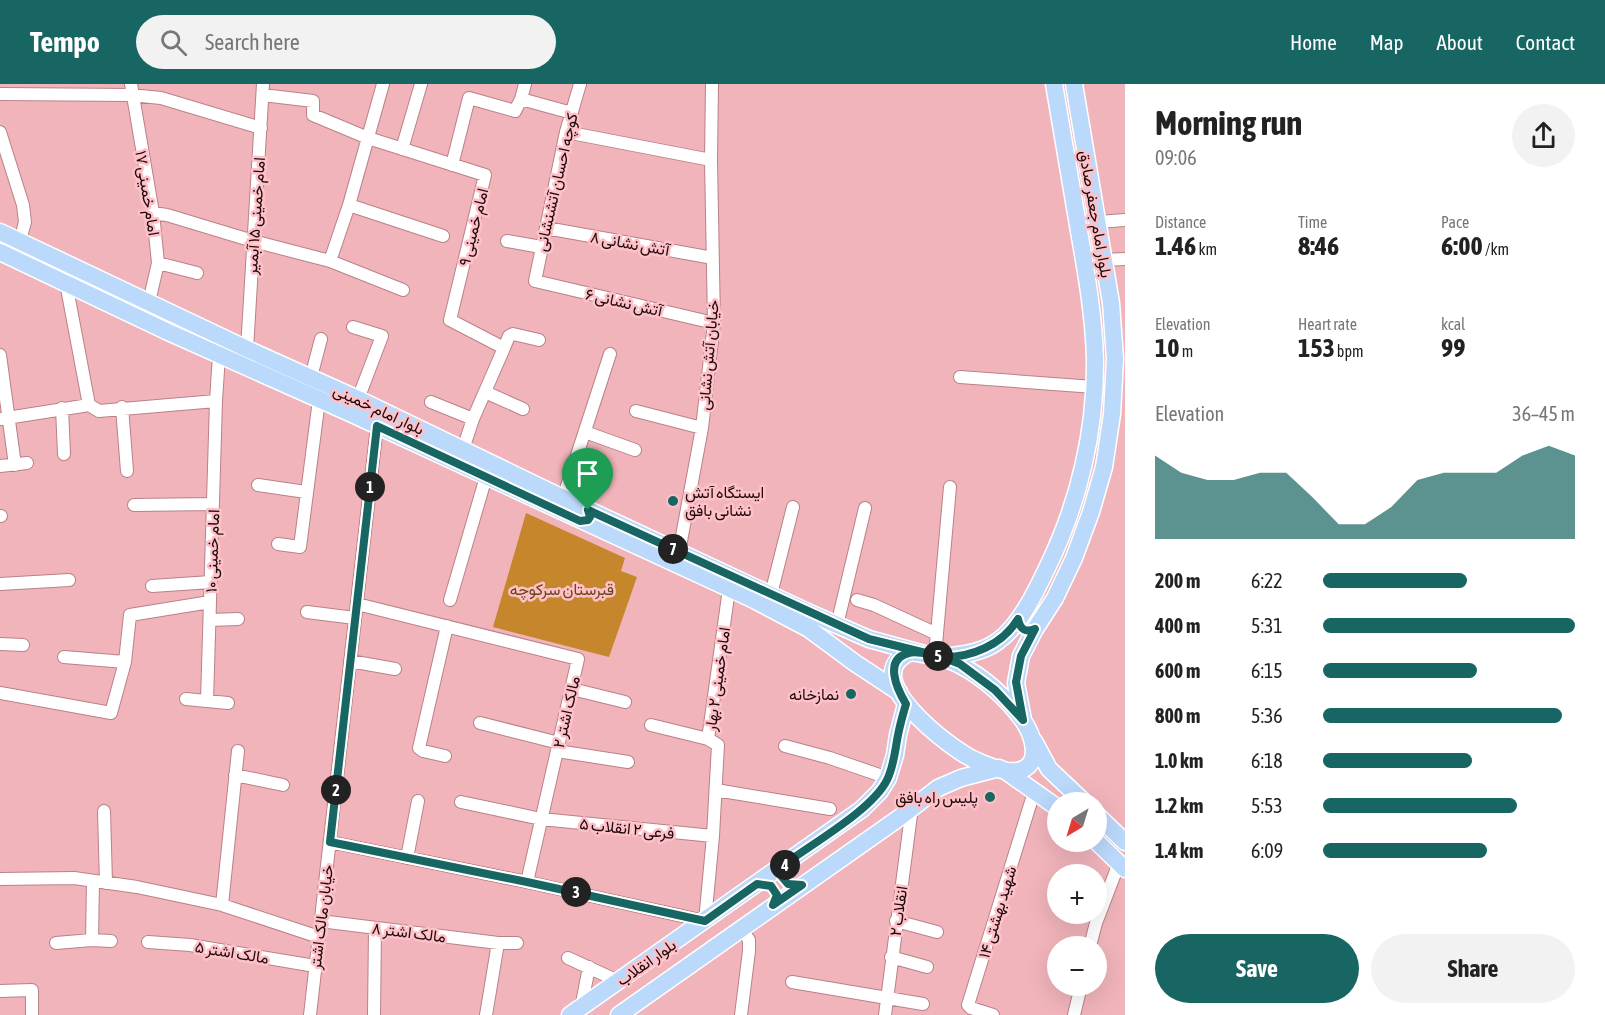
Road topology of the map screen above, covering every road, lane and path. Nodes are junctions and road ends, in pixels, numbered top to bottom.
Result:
1 (383, 84) edge
2 (421, 84) edge
3 (525, 84) edge
4 (580, 84) edge
5 (712, 84) edge
6 (1054, 84) edge
7 (1074, 84) edge
8 (263, 89) edge
9 (131, 90) edge
10 (0, 94) edge
11 (521, 99) junction
12 (572, 113) junction
13 (261, 128) junction
14 (0, 132) edge
15 (566, 132) junction
16 (368, 138) junction
17 (402, 149) junction
18 (711, 160) junction
19 (452, 165) junction
20 (1090, 180) junction
21 (1071, 183) junction
22 (349, 205) junction
23 (153, 213) junction
24 (1125, 220) edge
25 (1098, 222) junction
26 (546, 228) junction
27 (0, 232) edge
28 (443, 236) dead end
29 (20, 241) junction
30 (507, 241) dead end
31 (253, 242) junction
32 (541, 247) junction
33 (0, 252) edge
34 (714, 258) junction
35 (1125, 259) edge
36 (1104, 260) junction
37 (330, 261) junction
38 (158, 263) junction
39 (197, 273) dead end
40 (535, 281) joint
41 (66, 284) junction
42 (403, 290) dead end
43 (149, 302) junction
44 (714, 323) junction
45 (353, 327) dead end
46 (321, 339) dead end
47 (538, 340) dead end
48 (504, 348) junction
49 (247, 349) junction
50 (0, 354) edge
51 (610, 354) dead end
52 (219, 355) junction
53 (960, 376) dead end
54 (310, 377) junction
55 (1094, 387) junction
56 (484, 392) junction
57 (358, 399) junction
58 (319, 400) junction
59 (216, 401) junction
60 (431, 402) dead end
61 (89, 405) junction
62 (122, 407) junction
63 (62, 408) junction
64 (523, 409) dead end
65 (636, 411) dead end
66 (5, 418) edge
67 (472, 419) junction
68 (377, 426) junction
69 (702, 428) junction
70 (585, 432) junction
71 (463, 449) junction
72 (635, 450) dead end
73 (64, 454) dead end
74 (0, 466) edge
75 (127, 471) dead end
76 (486, 477) junction
77 (258, 485) dead end
78 (950, 488) dead end
79 (306, 492) junction
80 (562, 498) junction
81 (213, 504) junction
82 (134, 505) dead end
83 (793, 507) dead end
84 (865, 508) dead end
85 (584, 516) junction
86 (617, 531) junction
87 (278, 544) dead end
88 (680, 552) junction
89 (69, 580) dead end
90 (211, 582) junction
91 (0, 584) edge
92 (152, 586) dead end
93 (729, 589) junction
94 (771, 594) junction
95 (450, 600) dead end
96 (856, 600) dead end
97 (210, 602) junction
98 (357, 603) junction
99 (307, 612) dead end
100 (355, 618) junction
101 (238, 619) dead end
102 (1018, 619) junction
103 (210, 620) junction
104 (837, 625) junction
105 (447, 626) junction
106 (1035, 629) junction
107 (937, 634) junction
108 (0, 644) edge
109 (22, 645) dead end
110 (934, 655) junction
111 (64, 657) dead end
112 (350, 661) junction
113 (125, 662) junction
114 (394, 669) dead end
115 (572, 689) junction
116 (0, 693) edge
117 (902, 698) junction
118 (186, 699) dead end
119 (207, 701) junction
120 (625, 702) dead end
121 (228, 703) dead end
122 (1023, 720) junction
123 (480, 723) dead end
124 (651, 725) dead end
125 (1031, 735) junction
126 (708, 739) junction
127 (784, 746) dead end
128 (558, 747) junction
129 (237, 750) dead end
130 (446, 756) dead end
131 (628, 762) dead end
132 (1001, 769) junction
133 (236, 776) junction
134 (888, 778) junction
135 (283, 785) dead end
136 (716, 790) junction
137 (1034, 792) junction
138 (1073, 792) edge
139 (418, 801) dead end
140 (1047, 801) edge
141 (461, 802) dead end
142 (912, 807) junction
143 (830, 809) dead end
144 (104, 811) dead end
145 (541, 819) junction
146 (1107, 825) edge
147 (713, 836) junction
148 (330, 842) junction
149 (1125, 842) edge
150 (1107, 852) edge
151 (406, 858) junction
152 (785, 864) junction
153 (1122, 866) edge
154 (0, 879) edge
155 (99, 882) junction
156 (527, 882) junction
157 (757, 884) junction
158 (802, 885) junction
159 (222, 905) junction
160 (773, 905) junction
161 (320, 921) junction
162 (705, 921) junction
163 (896, 921) junction
164 (375, 928) junction
165 (741, 928) junction
166 (938, 932) dead end
167 (1093, 936) edge
168 (319, 937) junction
169 (92, 940) junction
170 (111, 940) dead end
171 (148, 942) dead end
172 (498, 942) junction
173 (56, 943) dead end
174 (517, 943) dead end
175 (568, 957) dead end
176 (891, 957) junction
177 (315, 966) junction
178 (927, 967) dead end
179 (589, 968) junction
180 (618, 981) junction
181 (792, 982) dead end
182 (0, 991) edge
183 (1079, 996) edge
184 (888, 997) junction
185 (923, 1004) dead end
186 (575, 1011) edge
187 (32, 1015) edge
188 (310, 1015) edge
189 (374, 1015) edge
190 (486, 1015) edge
191 (619, 1015) edge
192 (741, 1015) edge
193 (885, 1015) edge
194 (993, 1015) edge
195 (1074, 1015) edge

1 - 16 street
2 - 17 street
3 - 11 street
4 - 12 street, کوچه احسان آتشنشانی
5 - 18 street, خیابان آتش نشانی
6 - 21 main road, بلوار امام جعفر صادق
7 - 20 main road, بلوار امام جعفر صادق
8 - 13 street, امام خمینی ۱۵ آبمیر
8 - 16 street, امام خمینی ۹
9 - 10 street
9 - 13 street
9 - 23 street, امام خمینی ۱۷
11 - 12 street
11 - 19 street
12 - 15 street, کوچه احسان آتشنشانی
13 - 31 street, امام خمینی ۱۵ آبمیر
14 - 29 street
15 - 18 street
15 - 26 street, کوچه احسان آتشنشانی
16 - 17 street, امام خمینی ۹
16 - 22 street
17 - 19 street, امام خمینی ۹
18 - 34 street, خیابان آتش نشانی
19 - 48 street, امام خمینی ۹
20 - 21 main road
20 - 25 main road, بلوار امام جعفر صادق
21 - 55 main road, بلوار امام جعفر صادق
22 - 28 street
22 - 37 street
23 - 31 street
23 - 38 street, امام خمینی ۱۷
24 - 25 street
25 - 36 main road, بلوار امام جعفر صادق
26 - 32 street, کوچه احسان آتشنشانی
26 - 34 street, آتش نشانی ۸
27 - 29 main road, بلوار امام خمینی
29 - 43 main road, بلوار امام خمینی
30 - 32 street
31 - 37 street
31 - 49 street, امام خمینی ۱۵ آبمیر
32 - 40 street, کوچه احسان آتشنشانی
33 - 41 main road, بلوار امام خمینی
34 - 44 street, خیابان آتش نشانی
35 - 36 street
36 - 106 main road, بلوار امام جعفر صادق
37 - 42 street
38 - 39 street
38 - 43 street, امام خمینی ۱۷
40 - 44 street, آتش نشانی ۶
41 - 52 main road, بلوار امام خمینی
41 - 61 street
43 - 49 main road, بلوار امام خمینی
44 - 69 street, خیابان آتش نشانی
45 - 57 street
46 - 54 street
47 - 48 street
48 - 56 street
49 - 54 main road, بلوار امام خمینی
50 - 66 street
51 - 70 street
52 - 58 main road, بلوار امام خمینی
52 - 59 street, امام خمینی ۱۰
53 - 55 street
54 - 57 main road, بلوار امام خمینی
55 - 102 main road, بلوار امام جعفر صادق
56 - 64 street
56 - 67 street
57 - 71 main road, بلوار امام خمینی
58 - 68 main road, بلوار امام خمینی
58 - 79 street
59 - 62 street
59 - 81 street, امام خمینی ۱۰
60 - 67 street
61 - 62 street
61 - 63 street
62 - 75 street
63 - 66 street
63 - 73 street
65 - 69 street
66 - 74 street
67 - 71 street
68 - 76 main road, بلوار امام خمینی
68 - 98 street, خیابان مالک اشتر
69 - 88 street, خیابان آتش نشانی
70 - 72 street
70 - 80 street
71 - 80 main road, بلوار امام خمینی
76 - 85 main road, بلوار امام خمینی
76 - 95 street
77 - 79 street
78 - 107 street
79 - 87 street
80 - 85 main road, بلوار امام خمینی
81 - 82 street
81 - 90 street, امام خمینی ۱۰
83 - 94 street
84 - 104 street
85 - 86 main road, بلوار امام خمینی
86 - 88 main road, بلوار امام خمینی
86 - 93 main road, بلوار امام خمینی
88 - 94 main road, بلوار امام خمینی
89 - 91 street
90 - 92 street
90 - 97 street, امام خمینی ۱۰
93 - 117 main road, بلوار امام خمینی
93 - 126 street, امام خمینی ۲ بهار
94 - 104 main road, بلوار امام خمینی
96 - 107 street
97 - 103 street, امام خمینی ۱۰
97 - 113 street
98 - 100 street, خیابان مالک اشتر
98 - 105 street, مالک اشتر ۲
99 - 100 street
100 - 112 street, خیابان مالک اشتر
101 - 103 street
102 - 106 main road
102 - 110 main road, بلوار امام جعفر صادق
103 - 119 street, امام خمینی ۱۰
104 - 110 main road, بلوار امام خمینی
105 - 115 street, مالک اشتر ۲
105 - 130 street
106 - 122 main road, بلوار امام جعفر صادق
107 - 110 street
108 - 109 street
110 - 117 main road, بلوار امام جعفر صادق
110 - 122 main road
111 - 113 street
112 - 114 street
112 - 148 street, خیابان مالک اشتر
113 - 116 street
115 - 120 street
115 - 128 street, مالک اشتر ۲
117 - 132 main road, بلوار امام خمینی
117 - 134 main road, بلوار انقلاب
118 - 119 street
119 - 121 street
122 - 125 main road
123 - 128 street
124 - 126 street
125 - 132 main road, بلوار انقلاب
125 - 138 main road
126 - 136 street, امام خمینی ۲ بهار
127 - 134 street
128 - 131 street
128 - 145 street, مالک اشتر ۲
129 - 133 street
132 - 137 main road, بلوار امام خمینی
132 - 142 main road, بلوار انقلاب
133 - 135 street
133 - 159 street
134 - 152 main road, بلوار انقلاب
136 - 143 street
136 - 147 street, امام خمینی ۲ بهار
137 - 140 main road, بلوار امام خمینی
137 - 194 street, شهید بهشتی ۱۴
139 - 151 street
141 - 145 street, فرعی ۲ انقلاب ۵
142 - 158 main road, بلوار انقلاب
142 - 163 street, انقلاب ۲
144 - 155 street
145 - 147 street, فرعی ۲ انقلاب ۵
145 - 156 street, مالک اشتر ۲
146 - 149 main road
147 - 162 street, امام خمینی ۲ بهار
148 - 151 street
148 - 161 street, خیابان مالک اشتر
150 - 153 main road
151 - 156 street
152 - 157 main road, بلوار انقلاب
152 - 158 main road
153 - 167 street
154 - 155 street
155 - 159 street
155 - 169 street
156 - 162 street
157 - 160 main road
157 - 162 main road, بلوار انقلاب
158 - 160 main road, بلوار انقلاب
159 - 168 street
160 - 165 main road, بلوار انقلاب
161 - 164 street, مالک اشتر ۸
161 - 168 street, خیابان مالک اشتر
162 - 180 main road, بلوار انقلاب
163 - 166 street
163 - 176 street, انقلاب ۲
164 - 172 street, مالک اشتر ۸
164 - 189 street
165 - 191 main road, بلوار انقلاب
165 - 192 street
168 - 177 street, خیابان مالک اشتر
169 - 170 street
169 - 173 street
171 - 177 street, مالک اشتر ۵
172 - 174 street, مالک اشتر ۸
172 - 190 street
175 - 179 street
176 - 178 street
176 - 184 street, انقلاب ۲
177 - 188 street, خیابان مالک اشتر
179 - 180 street
179 - 186 street
180 - 186 main road, بلوار انقلاب
181 - 184 street
182 - 187 street
183 - 195 street
184 - 185 street
184 - 193 street, انقلاب ۲

